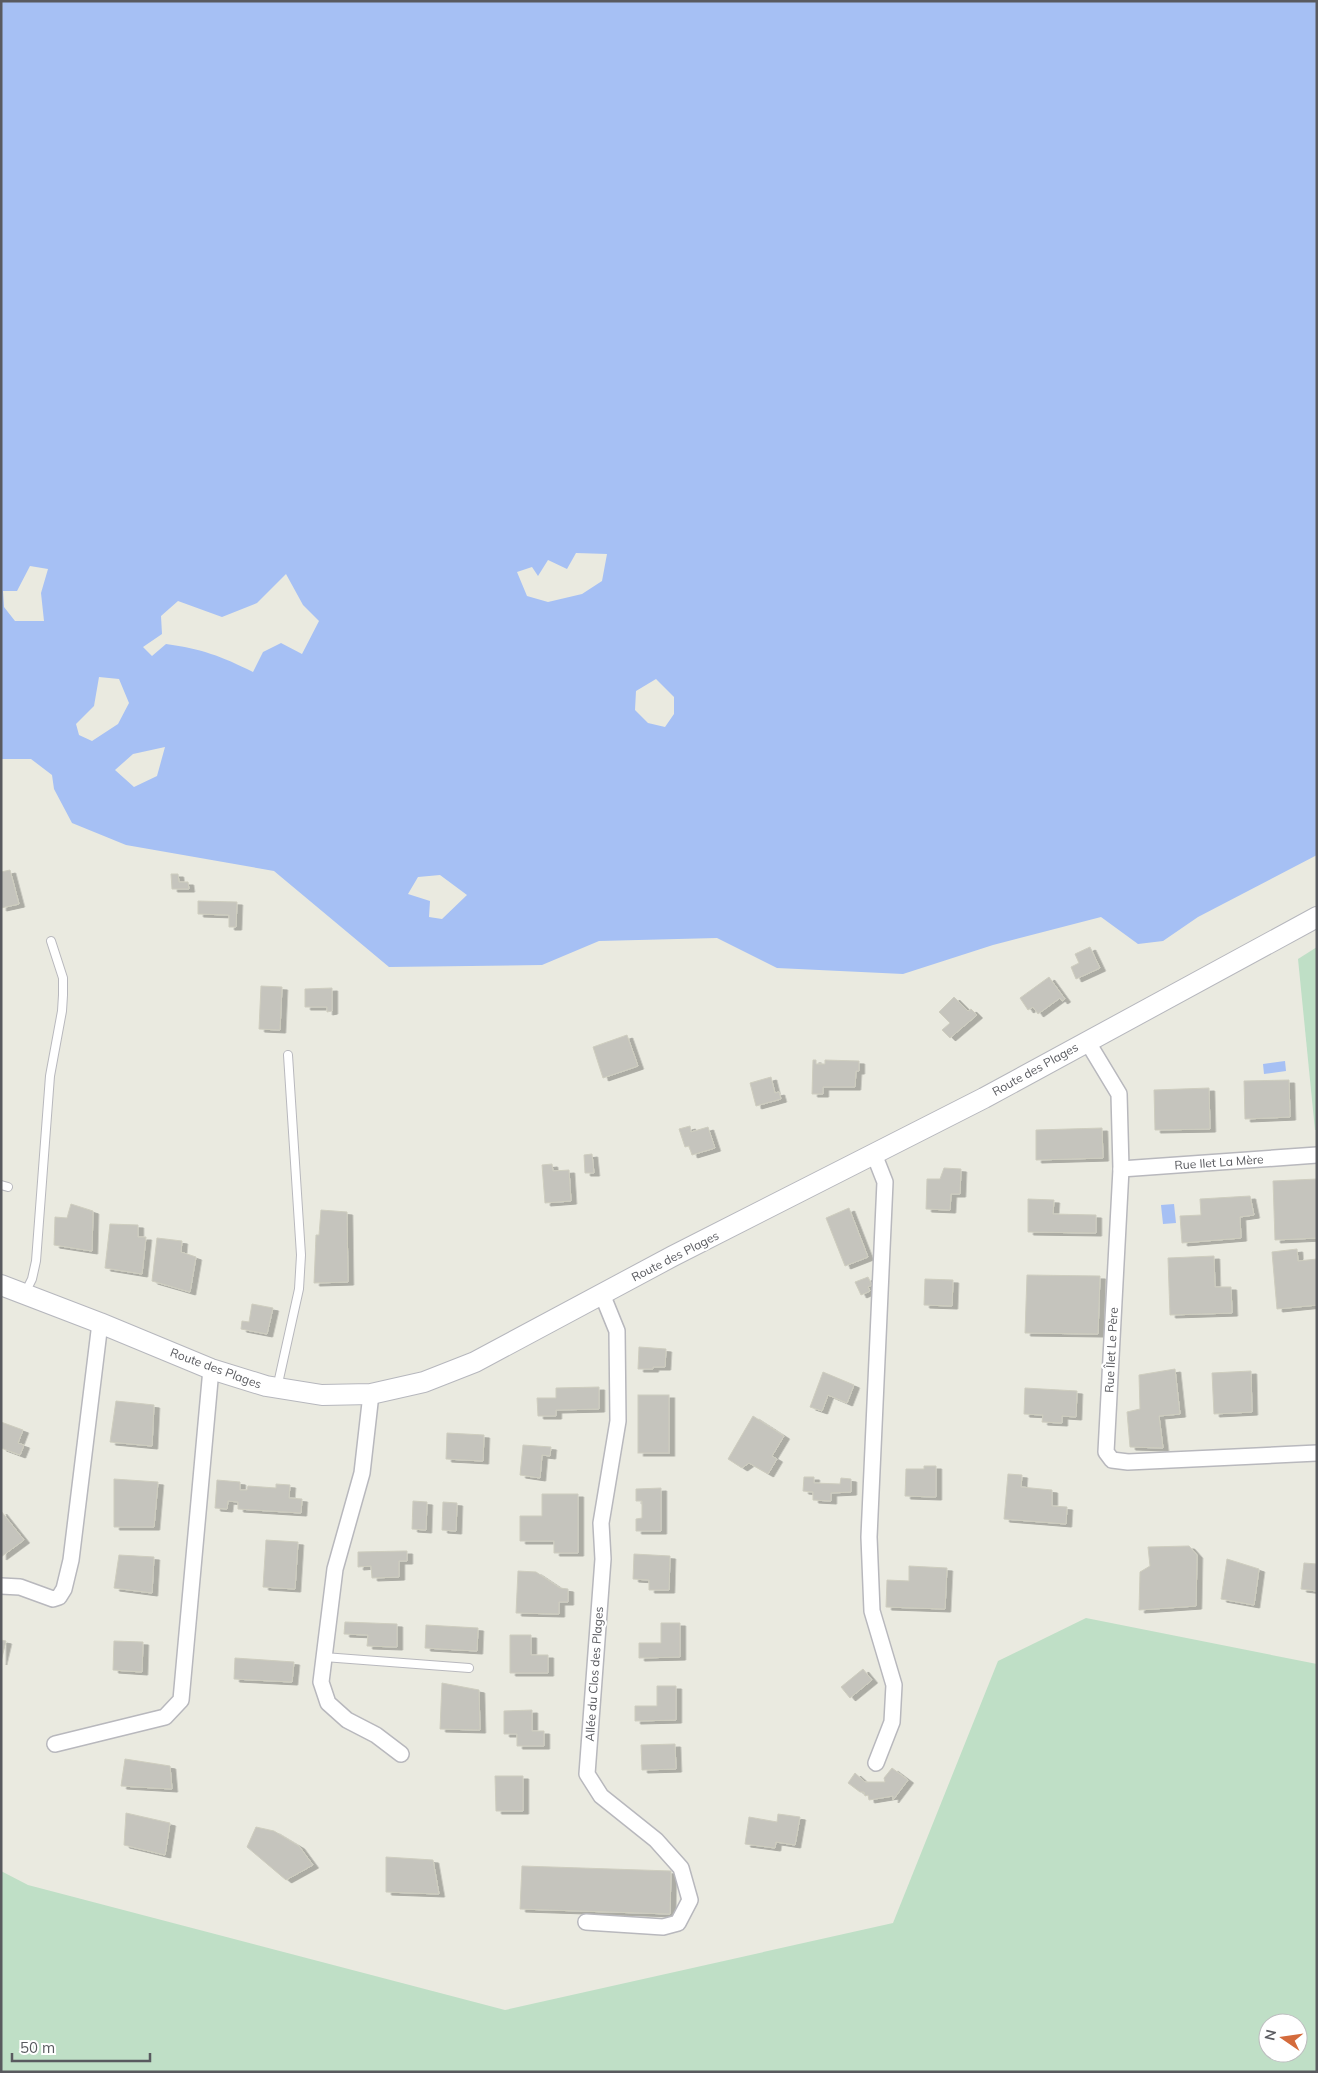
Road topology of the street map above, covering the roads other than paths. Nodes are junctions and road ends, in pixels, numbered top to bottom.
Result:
1 (1317, 917) edge
2 (51, 941) dead end
3 (1087, 1041) junction
4 (288, 1055) dead end
5 (874, 1154) junction
6 (1317, 1156) edge
7 (1121, 1169) junction
8 (1, 1285) edge
9 (25, 1294) junction
10 (602, 1294) junction
11 (100, 1323) junction
12 (211, 1369) junction
13 (277, 1388) junction
14 (371, 1394) junction
15 (1317, 1453) edge
16 (1, 1586) edge
17 (324, 1657) junction
18 (469, 1668) dead end
19 (55, 1744) dead end
20 (402, 1754) dead end
21 (876, 1763) dead end
22 (586, 1922) dead end

1 - 3 street, Route des Plages
2 - 9 lane
3 - 5 street, Route des Plages
3 - 7 street, Rue Îlet Le Père
4 - 13 lane
5 - 10 street, Route des Plages
5 - 21 street
6 - 7 street, Rue Ilet La Mère
7 - 15 street, Rue Îlet Le Père
8 - 9 street, Route des Plages
9 - 11 street, Route des Plages
10 - 14 street, Route des Plages
10 - 22 street, Allée du Clos des Plages
11 - 12 street, Route des Plages
11 - 16 street
12 - 13 street, Route des Plages
12 - 19 street
13 - 14 street, Route des Plages
14 - 17 street
17 - 18 lane
17 - 20 street

